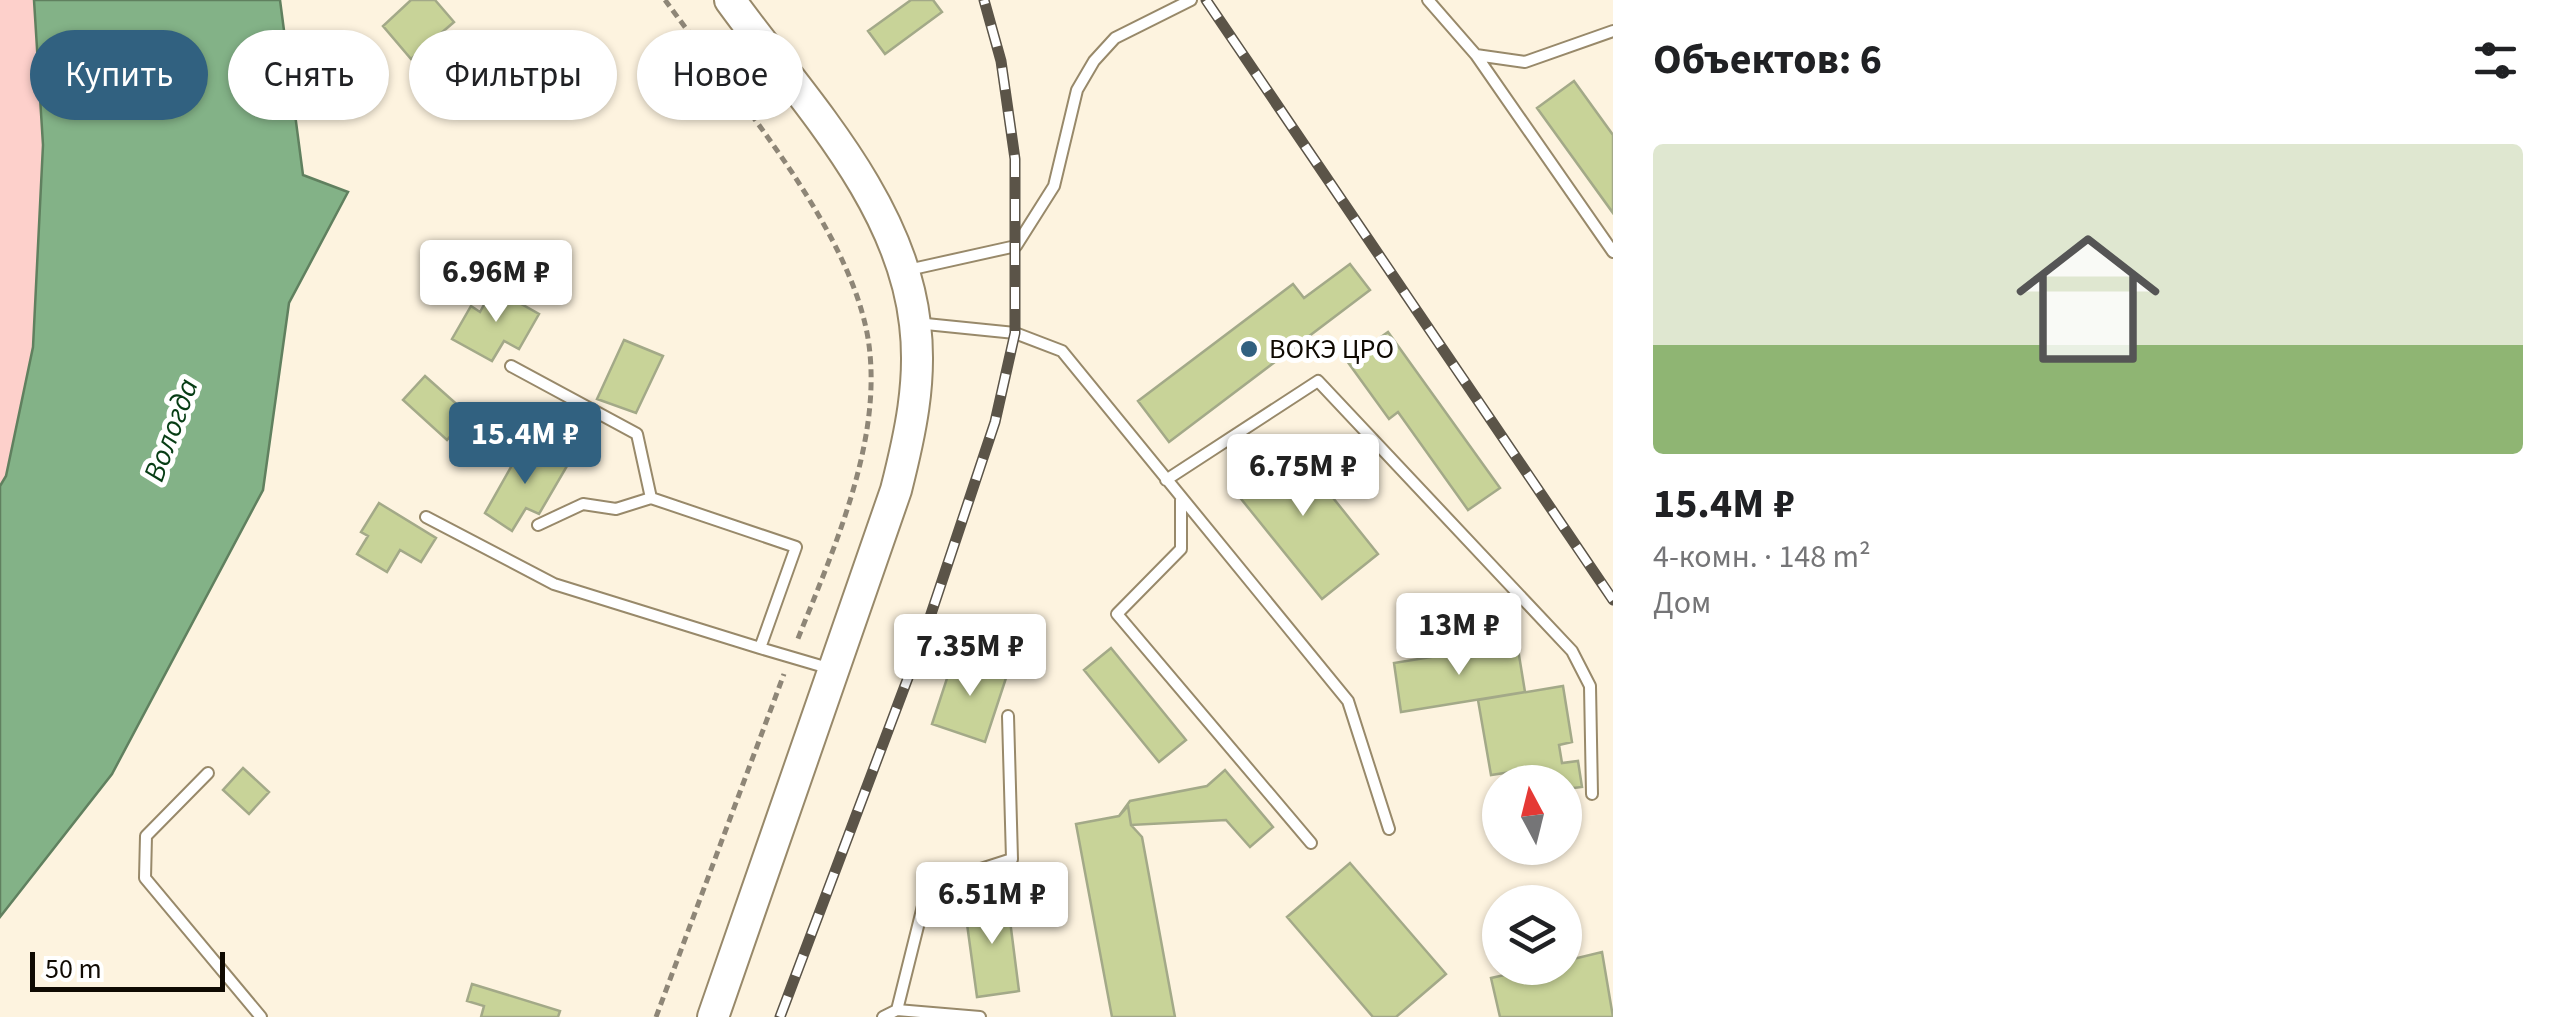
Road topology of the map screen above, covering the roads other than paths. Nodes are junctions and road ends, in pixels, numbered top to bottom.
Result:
1 (730, 0) edge
2 (1191, 0) edge
3 (1428, 0) edge
4 (1613, 31) edge
5 (1476, 54) junction
6 (1613, 252) edge
7 (902, 271) junction
8 (915, 322) junction
9 (512, 366) dead end
10 (1166, 480) junction
11 (651, 498) junction
12 (1181, 499) junction
13 (426, 517) dead end
14 (538, 525) dead end
15 (760, 648) junction
16 (834, 670) junction
17 (1008, 716) dead end
18 (208, 773) dead end
19 (1592, 794) dead end
20 (1389, 829) dead end
21 (1312, 842) dead end
22 (897, 1010) junction
23 (261, 1017) edge
24 (713, 1017) edge
25 (883, 1017) edge
26 (980, 1017) edge

1 - 7 main road
2 - 7 lane
3 - 5 lane
4 - 5 lane
5 - 6 lane
7 - 8 main road
8 - 10 lane
8 - 16 main road
9 - 11 lane
10 - 12 lane
10 - 19 lane
11 - 14 lane
11 - 15 lane
12 - 20 lane
12 - 21 lane
13 - 15 lane
15 - 16 lane
16 - 24 main road
17 - 22 lane
18 - 23 lane
22 - 25 lane
22 - 26 lane

